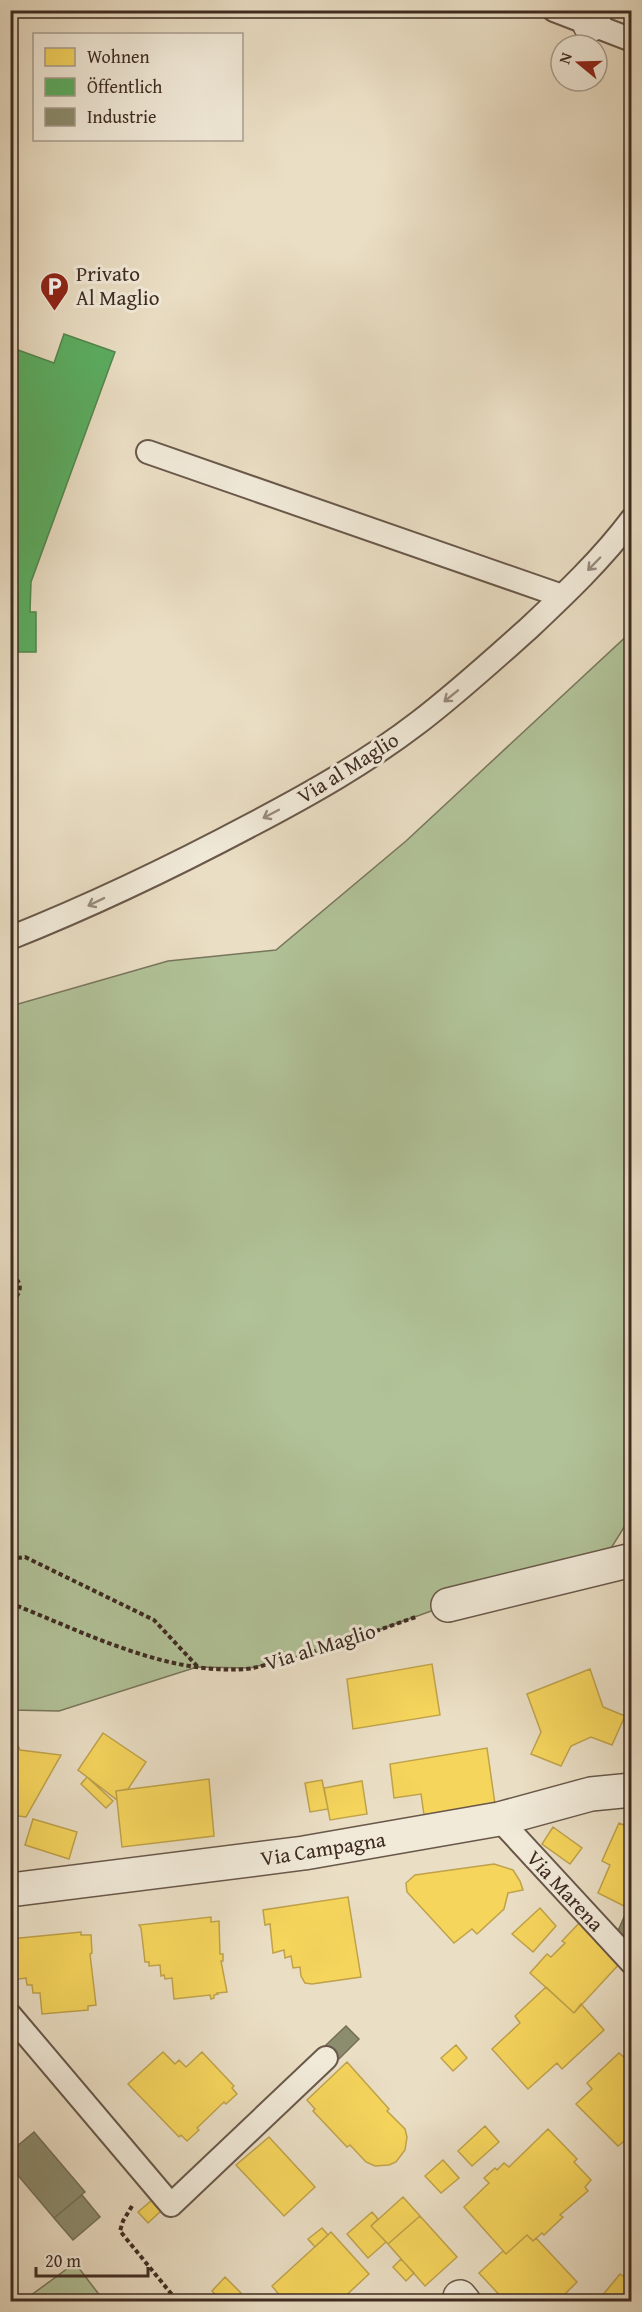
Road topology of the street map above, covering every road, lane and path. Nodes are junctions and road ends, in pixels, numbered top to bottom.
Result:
1 (554, 10) edge
2 (593, 18) edge
3 (632, 40) edge
4 (148, 452) dead end
5 (632, 519) edge
6 (562, 596) junction
7 (10, 938) edge
8 (10, 1275) edge
9 (10, 1304) edge
10 (10, 1559) edge
11 (632, 1560) edge
12 (10, 1603) edge
13 (448, 1605) joint
14 (198, 1667) junction
15 (632, 1790) edge
16 (499, 1820) junction
17 (10, 1890) edge
18 (632, 1963) edge
19 (10, 2015) edge
20 (326, 2058) dead end
21 (157, 2187) junction
22 (178, 2301) edge

1 - 2 lane
2 - 3 lane
4 - 6 lane
5 -> 6 lane, Via al Maglio
6 -> 7 lane, Via al Maglio
8 - 9 path
10 - 14 path
11 - 13 street
12 - 14 path, Via al Maglio
13 - 14 path, Via al Maglio
15 - 16 street, Via Campagna
16 - 17 street, Via Campagna
16 - 18 lane, Via Marena
19 - 21 lane
20 - 21 lane
21 - 22 path

